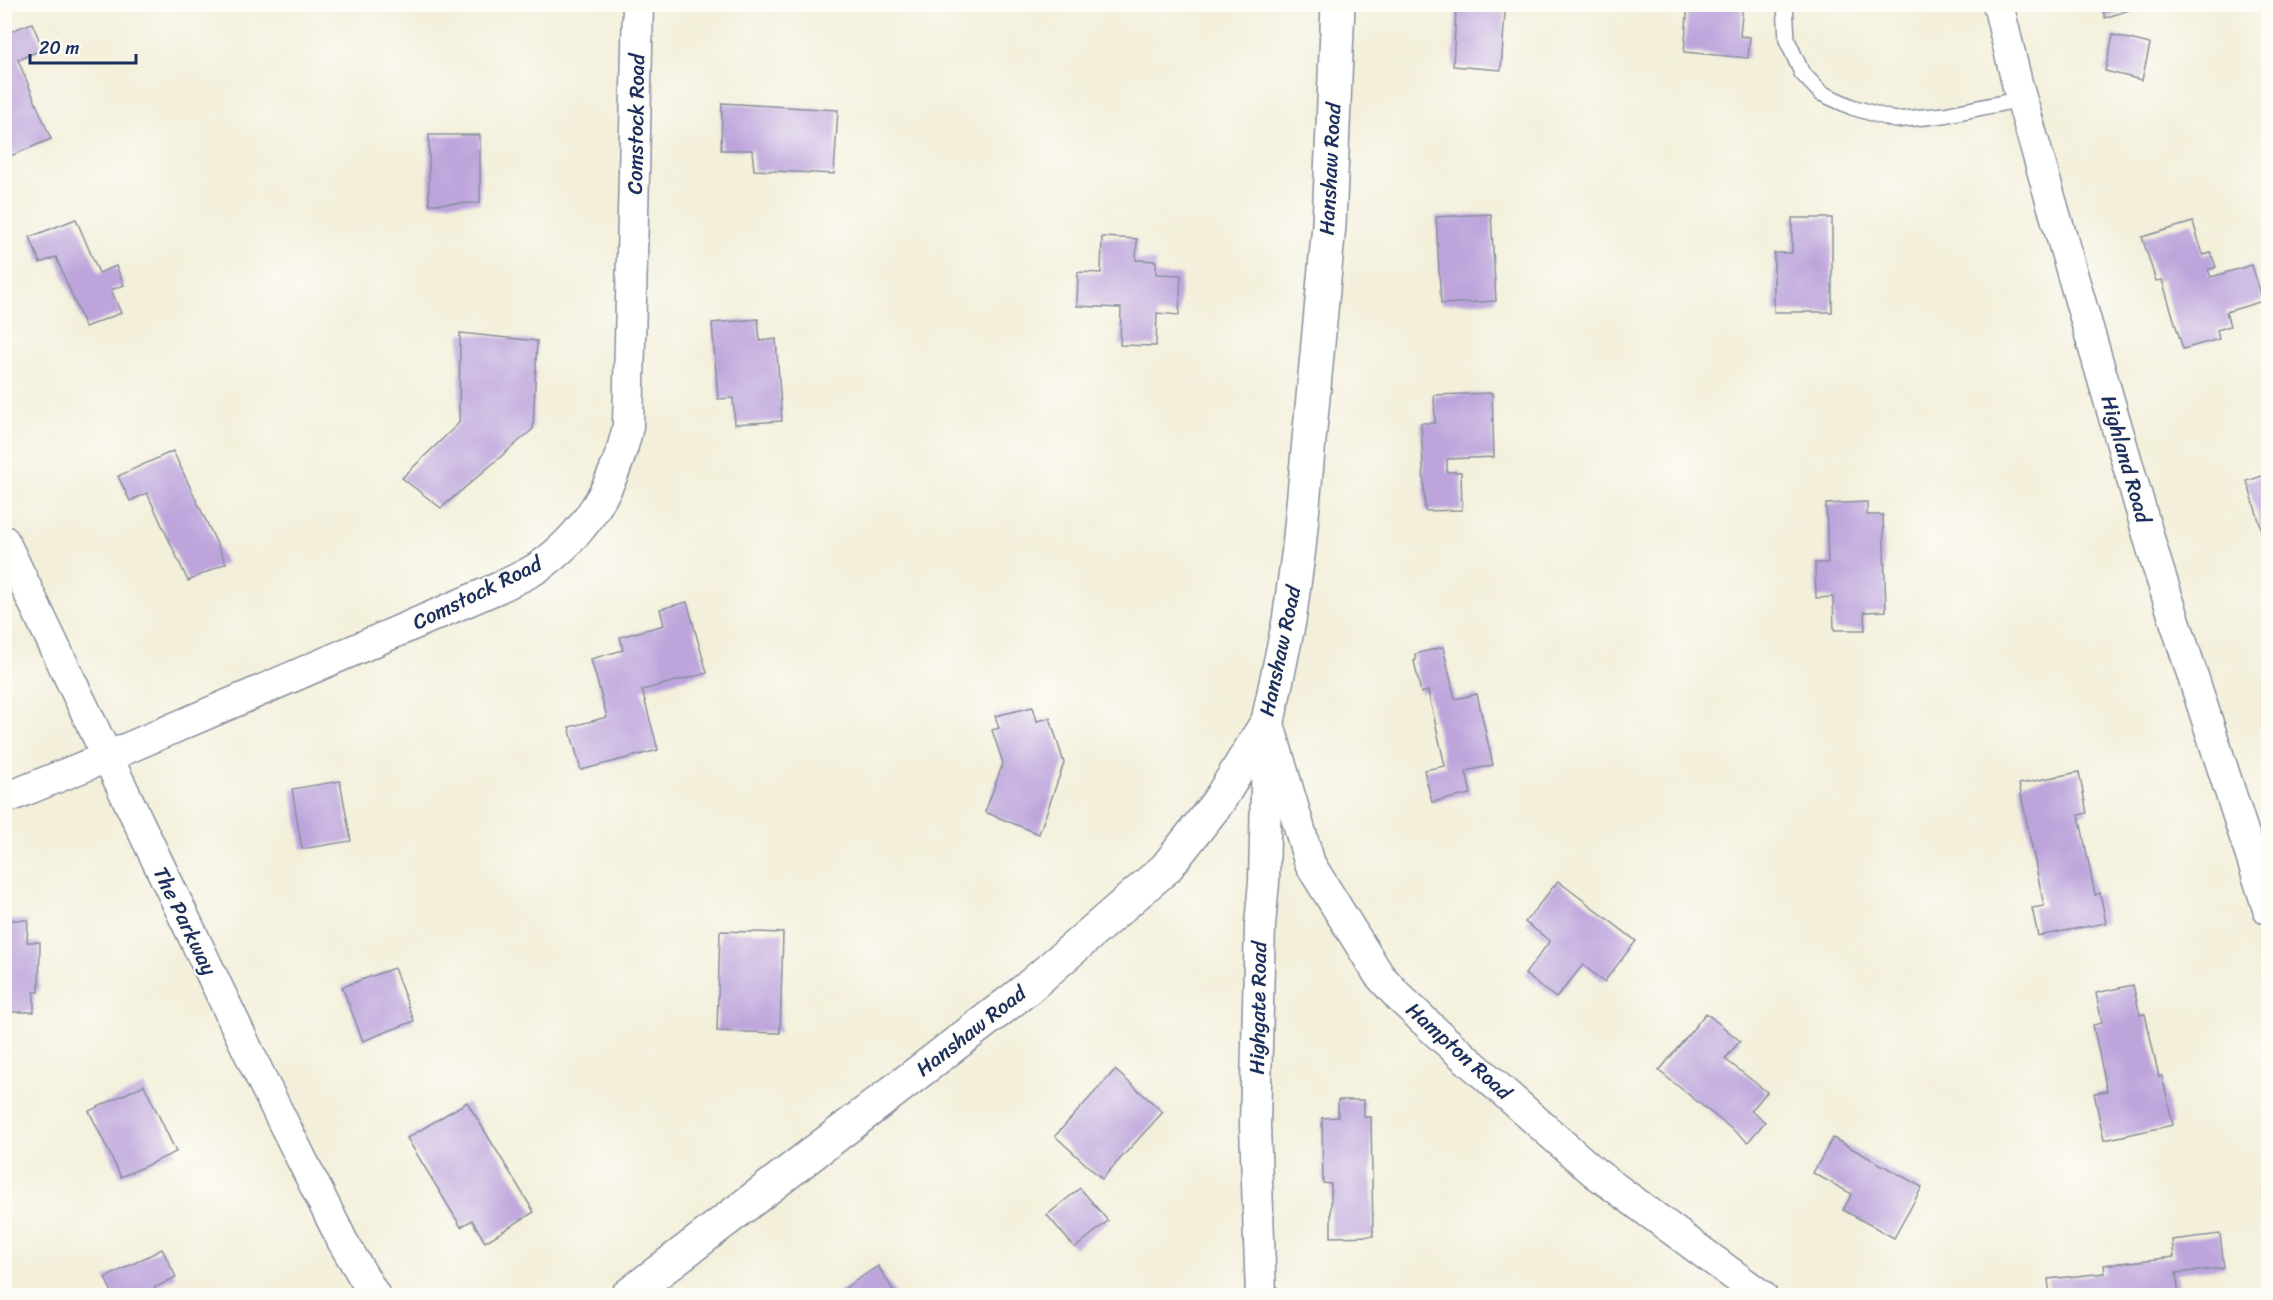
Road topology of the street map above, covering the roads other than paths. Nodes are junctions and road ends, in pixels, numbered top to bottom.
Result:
1 (638, 4) edge
2 (1338, 4) edge
3 (1785, 4) edge
4 (1998, 4) edge
5 (2022, 99) junction
6 (4, 541) edge
7 (1268, 721) junction
8 (107, 758) junction
9 (4, 799) edge
10 (2268, 909) edge
11 (375, 1296) edge
12 (627, 1296) edge
13 (1261, 1296) edge
14 (1762, 1296) edge

1 - 8 street, Comstock Road
2 - 7 street, Hanshaw Road
3 - 5 lane
4 - 5 street, Highland Road
5 - 10 street, Highland Road
6 - 8 street, The Parkway
7 - 12 street, Hanshaw Road
7 - 13 street, Highgate Road
7 - 14 street, Hampton Road
8 - 9 street, Comstock Road
8 - 11 street, The Parkway

